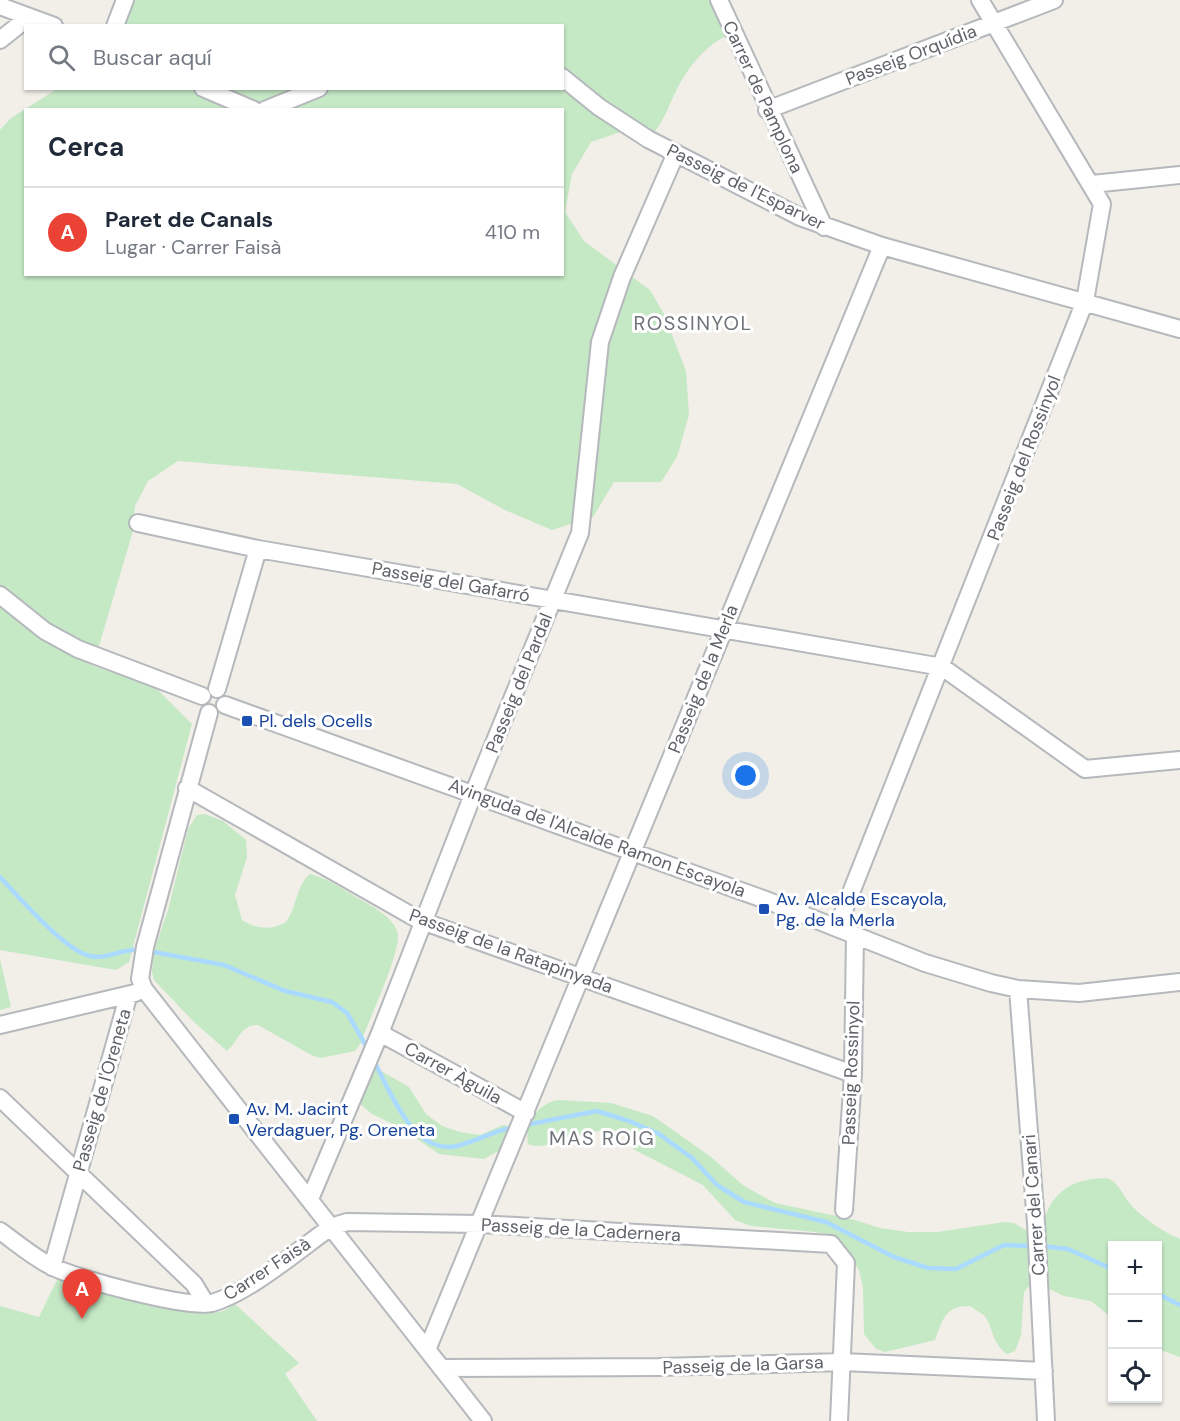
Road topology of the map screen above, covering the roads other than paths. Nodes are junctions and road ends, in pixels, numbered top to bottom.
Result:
1 (125, 0) edge
2 (719, 0) edge
3 (980, 0) edge
4 (1054, 0) edge
5 (0, 6) edge
6 (29, 17) junction
7 (48, 24) edge
8 (116, 24) edge
9 (994, 24) junction
10 (0, 40) edge
11 (564, 79) edge
12 (208, 90) edge
13 (314, 90) edge
14 (249, 108) edge
15 (270, 108) edge
16 (767, 110) junction
17 (676, 153) junction
18 (1180, 175) edge
19 (1092, 184) junction
20 (824, 227) junction
21 (882, 246) junction
22 (1085, 301) junction
23 (1180, 329) edge
24 (138, 522) dead end
25 (258, 549) junction
26 (0, 595) edge
27 (554, 599) junction
28 (723, 628) junction
29 (942, 667) junction
30 (209, 692) junction
31 (225, 705) junction
32 (209, 713) junction
33 (1180, 760) edge
34 (187, 788) junction
35 (474, 792) junction
36 (633, 852) junction
37 (423, 921) junction
38 (837, 928) junction
39 (855, 935) junction
40 (581, 977) junction
41 (1180, 982) edge
42 (144, 988) junction
43 (1018, 989) junction
44 (128, 997) junction
45 (0, 1025) edge
46 (380, 1033) junction
47 (853, 1074) junction
48 (0, 1098) edge
49 (526, 1113) junction
50 (79, 1173) junction
51 (310, 1199) junction
52 (844, 1210) dead end
53 (480, 1224) junction
54 (331, 1227) junction
55 (0, 1231) edge
56 (52, 1267) junction
57 (206, 1304) junction
58 (427, 1350) junction
59 (842, 1362) junction
60 (441, 1368) junction
61 (1044, 1371) junction
62 (483, 1421) edge
63 (839, 1421) edge
64 (1046, 1421) edge

1 - 8 street
2 - 16 street, Carrer de Pamplona
3 - 9 street, Passeig del Rossinyol
4 - 9 street, Passeig Orquídia
5 - 6 street
6 - 7 street
6 - 10 street
9 - 16 street, Passeig Orquídia
9 - 19 street, Passeig del Rossinyol
11 - 17 street, Passeig de l'Esparver
12 - 14 street
13 - 15 street
16 - 20 street, Carrer de Pamplona
17 - 20 street, Passeig de l'Esparver
17 - 27 street, Passeig del Pardal
18 - 19 street
19 - 22 street, Passeig del Rossinyol
20 - 21 street, Passeig de l'Esparver
21 - 22 street, Passeig de l'Esparver
21 - 28 street, Passeig de la Merla
22 - 23 street, Passeig de l'Esparver
22 - 29 street, Passeig del Rossinyol
24 - 25 street, Passeig del Gafarró
25 - 27 street, Passeig del Gafarró
25 - 30 street
26 - 30 street
27 - 28 street, Passeig del Gafarró
27 - 35 street, Passeig del Pardal
28 - 29 street, Passeig del Gafarró
28 - 36 street, Passeig de la Merla
29 - 33 street
29 - 38 street, Passeig del Rossinyol
30 - 31 street
30 - 32 street
31 - 32 street
31 - 35 street, Avinguda de l'Alcalde Ramon Escayola
32 - 34 street, Passeig de l'Oreneta
34 - 37 street, Passeig de la Ratapinyada
34 - 42 street, Passeig de l'Oreneta
35 - 36 street, Avinguda de l'Alcalde Ramon Escayola
35 - 37 street, Passeig del Pardal
36 - 38 street, Avinguda de l'Alcalde Ramon Escayola
36 - 40 street, Passeig de la Merla
37 - 40 street, Passeig de la Ratapinyada
37 - 46 street, Passeig del Pardal
38 - 39 street, Avinguda de l'Alcalde Ramon Escayola
39 - 43 street, Avinguda de l'Alcalde Ramon Escayola
39 - 47 street, Passeig Rossinyol
40 - 47 street, Passeig de la Ratapinyada
40 - 49 street, Passeig de la Merla
41 - 43 street, Avinguda de l'Alcalde Ramon Escayola
42 - 44 street, Passeig de l'Oreneta
42 - 51 street
43 - 61 street, Carrer del Canari
44 - 45 street
44 - 50 street, Passeig de l'Oreneta
46 - 49 street, Carrer Àguila
46 - 51 street, Passeig del Pardal
47 - 52 street, Passeig Rossinyol
48 - 50 street
49 - 53 street, Passeig de la Merla
50 - 56 street, Passeig de l'Oreneta
50 - 57 street
51 - 54 street
53 - 54 street, Passeig de la Cadernera
53 - 58 street, Passeig de la Merla
53 - 59 street, Passeig de la Cadernera
54 - 57 street, Carrer Faisà
54 - 58 street
55 - 56 street, Carrer Faisà
56 - 57 street, Carrer Faisà
58 - 60 street
59 - 60 street, Passeig de la Garsa
59 - 61 street, Passeig de la Garsa
59 - 63 street
60 - 62 street
61 - 64 street, Carrer del Canari

